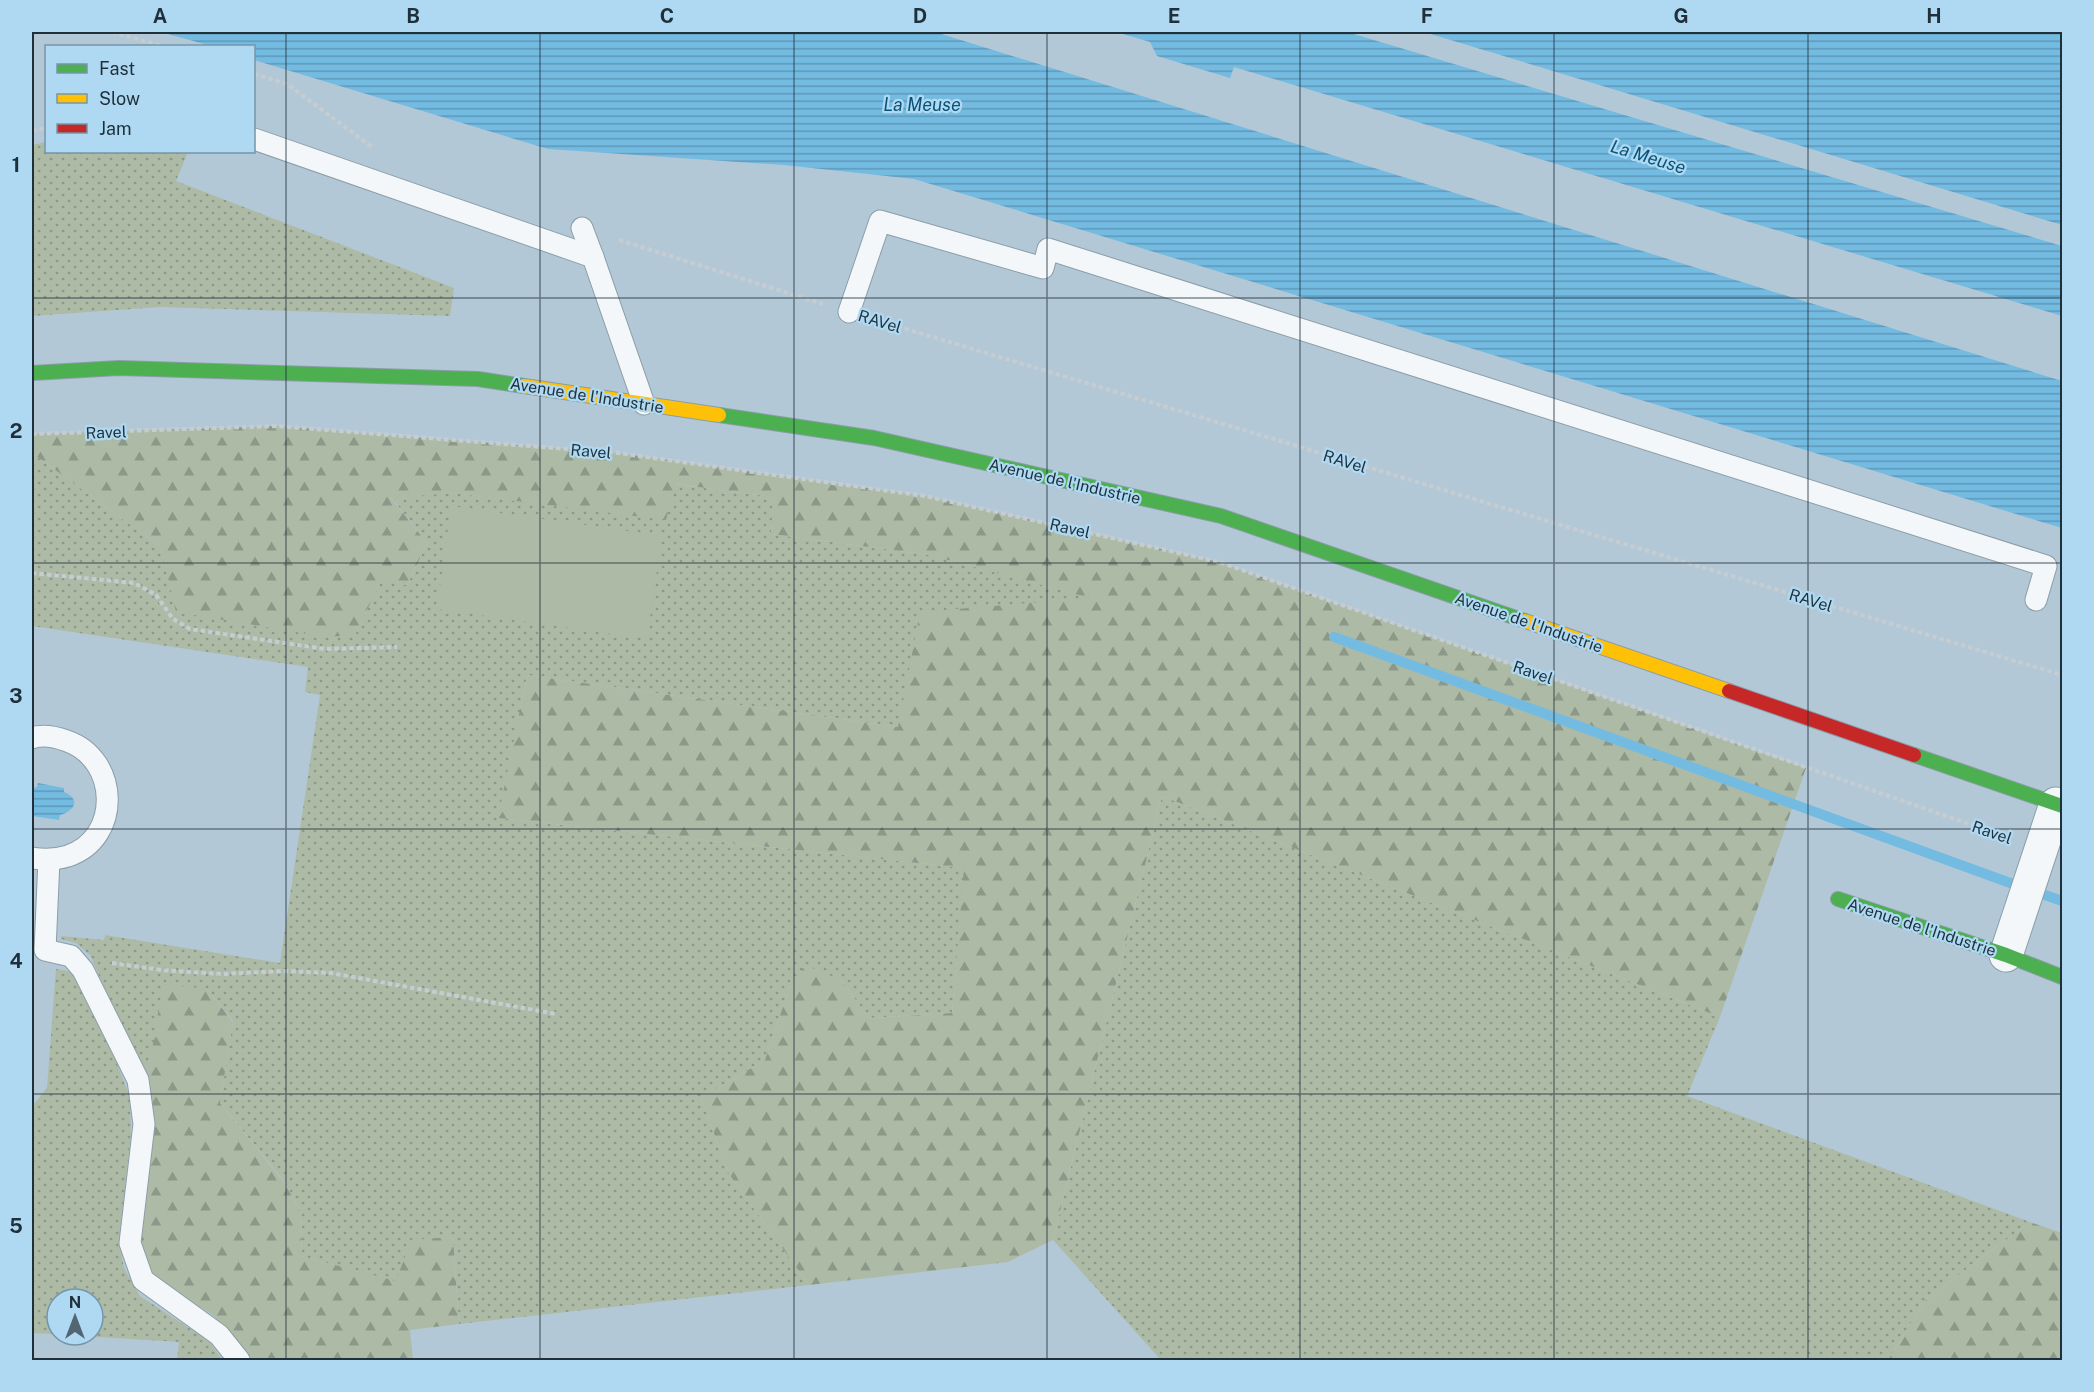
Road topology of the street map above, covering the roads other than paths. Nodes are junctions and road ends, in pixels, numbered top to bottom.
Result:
1 (255, 139) edge
2 (582, 228) dead end
3 (593, 257) junction
4 (849, 312) road end
5 (32, 373) edge
6 (644, 404) junction
7 (2036, 600) dead end
8 (32, 738) edge
9 (2059, 805) edge
10 (40, 859) edge
11 (1838, 899) dead end
12 (2006, 955) junction
13 (2062, 977) edge
14 (239, 1360) edge

1 - 3 lane
2 - 3 lane
3 - 6 lane
4 - 7 lane
5 - 6 main road, Avenue de l'Industrie
6 - 9 main road, Avenue de l'Industrie
8 - 10 lane
9 - 12 street, Avenue de l'Industrie
10 - 14 lane
11 - 12 main road, Avenue de l'Industrie
12 - 13 main road, Avenue de l'Industrie

